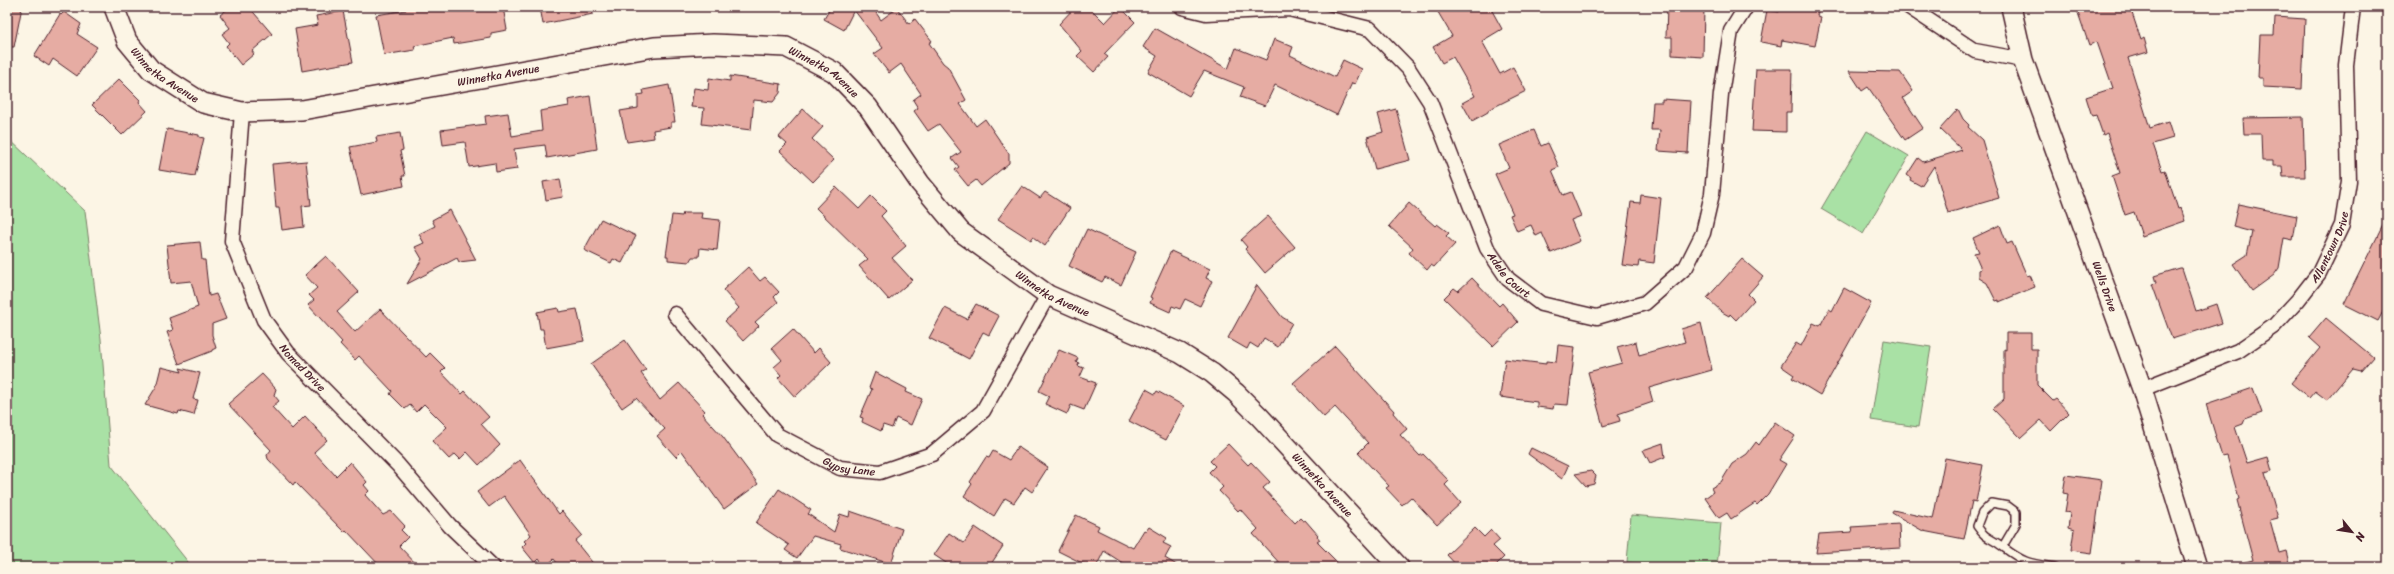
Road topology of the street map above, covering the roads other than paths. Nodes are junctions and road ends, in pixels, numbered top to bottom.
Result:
1 (114, 7) edge
2 (1182, 7) edge
3 (1746, 7) edge
4 (1909, 7) edge
5 (2011, 7) edge
6 (2353, 7) edge
7 (2023, 60) junction
8 (242, 112) junction
9 (1048, 295) junction
10 (676, 314) dead end
11 (2142, 389) junction
12 (2003, 546) junction
13 (492, 567) edge
14 (1399, 567) edge
15 (2055, 567) edge
16 (2197, 567) edge

1 - 8 main road, Winnetka Avenue
2 - 3 street, Adele Court
4 - 7 street
5 - 7 main road, Wells Drive
6 - 11 street, Allentown Drive
7 - 11 main road, Wells Drive
8 - 9 main road, Winnetka Avenue
8 - 13 street, Nomad Drive
9 - 10 street, Gypsy Lane
9 - 14 main road, Winnetka Avenue
11 - 16 main road, Wells Drive
12 - 12 lane
12 - 15 lane

